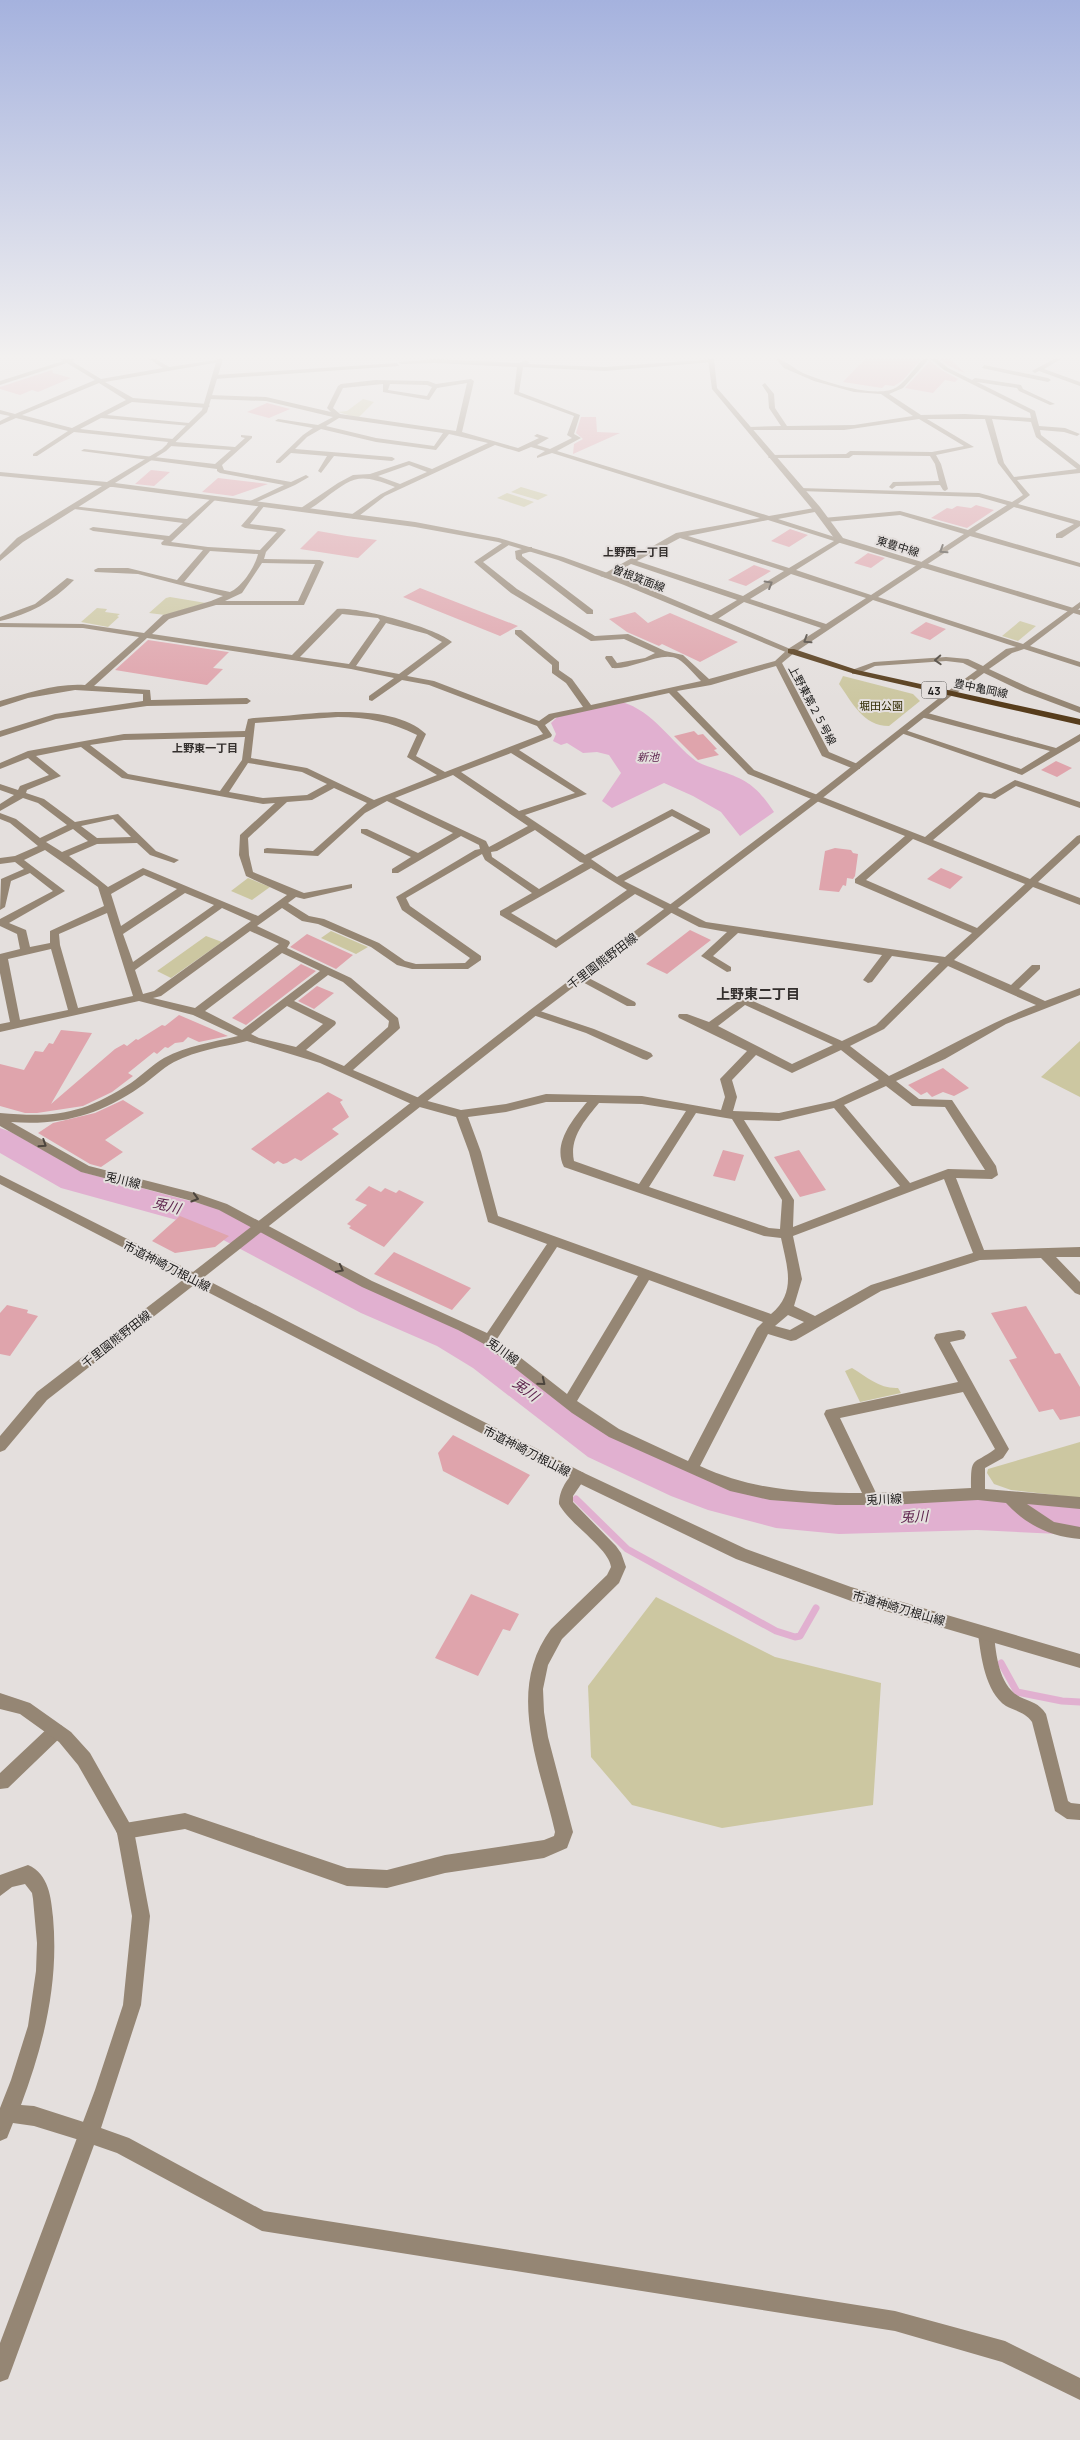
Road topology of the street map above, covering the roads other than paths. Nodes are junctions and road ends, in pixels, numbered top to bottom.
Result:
1 (128, 473) edge
2 (230, 473) edge
3 (380, 473) edge
4 (431, 473) edge
5 (622, 473) edge
6 (785, 473) edge
7 (940, 473) edge
8 (1008, 473) edge
9 (1054, 473) edge
10 (0, 474) edge
11 (371, 476) junction
12 (306, 477) dead end
13 (1012, 479) junction
14 (943, 483) junction
15 (292, 484) junction
16 (108, 485) junction
17 (401, 487) junction
18 (800, 489) junction
19 (892, 492) junction
20 (946, 494) junction
21 (214, 498) junction
22 (250, 503) junction
23 (261, 504) junction
24 (1013, 504) junction
25 (74, 507) junction
26 (817, 509) junction
27 (304, 510) junction
28 (352, 517) junction
29 (768, 518) junction
30 (826, 520) junction
31 (188, 521) junction
32 (1080, 523) edge
33 (93, 529) dead end
34 (970, 533) junction
35 (679, 535) junction
36 (1059, 536) dead end
37 (170, 538) junction
38 (840, 540) junction
39 (508, 543) junction
40 (208, 549) junction
41 (529, 549) junction
42 (261, 557) junction
43 (0, 559) edge
44 (632, 562) junction
45 (921, 565) junction
46 (1080, 565) edge
47 (98, 570) dead end
48 (790, 571) junction
49 (604, 576) junction
50 (70, 580) dead end
51 (179, 583) junction
52 (230, 595) junction
53 (872, 597) junction
54 (743, 600) junction
55 (214, 603) junction
56 (1080, 604) edge
57 (1076, 611) edge
58 (590, 612) dead end
59 (713, 618) junction
60 (0, 619) edge
61 (384, 620) junction
62 (0, 625) edge
63 (826, 627) junction
64 (518, 632) dead end
65 (146, 635) junction
66 (1024, 647) junction
67 (791, 651) junction
68 (662, 653) junction
69 (609, 658) dead end
70 (293, 659) junction
71 (778, 663) junction
72 (1080, 665) edge
73 (351, 667) junction
74 (985, 669) junction
75 (855, 672) junction
76 (401, 676) junction
77 (708, 683) junction
78 (87, 688) junction
79 (672, 691) junction
80 (951, 694) junction
81 (372, 698) dead end
82 (247, 701) dead end
83 (147, 703) junction
84 (0, 704) edge
85 (587, 706) junction
86 (1080, 710) edge
87 (924, 715) junction
88 (1080, 722) edge
89 (540, 724) junction
90 (902, 732) junction
91 (0, 734) edge
92 (249, 734) junction
93 (1080, 737) edge
94 (84, 745) junction
95 (513, 750) junction
96 (1059, 751) junction
97 (28, 754) junction
98 (246, 760) junction
99 (0, 766) edge
100 (857, 767) junction
101 (449, 773) junction
102 (334, 784) junction
103 (0, 787) edge
104 (224, 792) junction
105 (21, 795) junction
106 (386, 797) junction
107 (817, 798) junction
108 (284, 800) junction
109 (374, 802) junction
110 (1080, 805) edge
111 (0, 808) edge
112 (517, 815) junction
113 (0, 816) edge
114 (74, 825) junction
115 (534, 826) junction
116 (364, 831) dead end
117 (462, 832) junction
118 (912, 835) junction
119 (1080, 838) edge
120 (137, 840) junction
121 (95, 841) junction
122 (926, 841) junction
123 (42, 844) junction
124 (485, 850) junction
125 (267, 851) dead end
126 (62, 856) junction
127 (418, 857) junction
128 (17, 859) junction
129 (174, 860) dead end
130 (0, 861) edge
131 (586, 862) junction
132 (31, 870) junction
133 (395, 871) dead end
134 (617, 881) junction
135 (1032, 883) junction
136 (348, 886) dead end
137 (184, 889) junction
138 (633, 891) junction
139 (106, 893) junction
140 (294, 894) junction
141 (540, 894) junction
142 (1080, 902) edge
143 (281, 904) junction
144 (220, 905) junction
145 (0, 906) edge
146 (109, 908) junction
147 (670, 910) junction
148 (0, 923) edge
149 (254, 924) junction
150 (734, 931) junction
151 (119, 932) junction
152 (979, 932) junction
153 (55, 946) junction
154 (281, 949) junction
155 (26, 952) junction
156 (890, 952) junction
157 (1, 957) edge
158 (947, 961) junction
159 (1036, 967) dead end
160 (130, 969) junction
161 (727, 969) dead end
162 (327, 970) junction
163 (580, 977) junction
164 (868, 980) dead end
165 (1012, 990) junction
166 (1080, 991) edge
167 (139, 998) junction
168 (287, 1002) junction
169 (631, 1004) dead end
170 (1043, 1004) junction
171 (74, 1012) junction
172 (197, 1012) junction
173 (534, 1012) junction
174 (683, 1016) dead end
175 (16, 1025) junction
176 (710, 1027) junction
177 (0, 1028) edge
178 (247, 1036) junction
179 (842, 1045) junction
180 (754, 1050) junction
181 (298, 1051) junction
182 (647, 1056) dead end
183 (345, 1071) junction
184 (888, 1081) junction
185 (596, 1098) junction
186 (420, 1103) junction
187 (837, 1104) junction
188 (693, 1108) junction
189 (461, 1114) junction
190 (731, 1115) junction
191 (0, 1117) edge
192 (0, 1121) edge
193 (948, 1173) junction
194 (0, 1179) edge
195 (908, 1188) junction
196 (642, 1189) junction
197 (259, 1229) junction
198 (786, 1234) junction
199 (555, 1241) junction
200 (1080, 1252) edge
201 (1046, 1254) junction
202 (980, 1255) junction
203 (646, 1274) junction
204 (193, 1279) junction
205 (1080, 1290) edge
206 (787, 1308) junction
207 (815, 1322) junction
208 (768, 1324) junction
209 (959, 1335) dead end
210 (490, 1340) junction
211 (967, 1386) junction
212 (568, 1403) junction
213 (0, 1446) edge
214 (691, 1469) junction
215 (579, 1477) junction
216 (978, 1494) junction
217 (1009, 1496) junction
218 (872, 1499) junction
219 (1080, 1503) edge
220 (1080, 1533) edge
221 (986, 1634) junction
222 (1080, 1661) edge
223 (0, 1701) edge
224 (56, 1731) junction
225 (1, 1783) edge
226 (1080, 1812) edge
227 (125, 1831) junction
228 (0, 1887) edge
229 (8, 2113) junction
230 (0, 2132) edge
231 (90, 2133) junction
232 (0, 2371) edge
233 (1080, 2389) edge

1 - 16 street
2 - 15 street
3 - 11 street
4 - 17 street
5 - 29 street, 東豊中線
6 - 18 street
7 - 14 street
8 - 13 street
9 - 13 street
10 - 16 street, 曽根箕面線
11 - 17 street
11 - 27 street
12 - 15 street
13 - 24 street
14 - 19 street
14 - 20 street
15 - 22 street
16 - 21 street, 曽根箕面線
16 - 25 street
17 - 28 street
18 - 19 street
18 - 26 street
19 - 20 street
20 - 24 street
21 - 22 street, 曽根箕面線
21 - 31 street
22 - 23 street, 曽根箕面線
23 - 27 street, 曽根箕面線
23 - 42 street
24 - 32 street
24 - 34 street
25 - 31 street
25 - 43 street
26 - 29 street
26 - 30 street
27 - 28 street, 曽根箕面線
28 - 39 street, 曽根箕面線
29 - 35 street
29 - 38 street, 東豊中線
30 - 34 street
30 - 38 street
31 - 37 street
32 - 36 street
33 - 37 street
34 -> 45 street
34 - 46 street
35 - 44 street
35 - 48 street
37 - 40 street
38 - 45 street, 東豊中線
38 - 48 street
39 - 41 street, 曽根箕面線
39 - 68 street
40 - 42 street
40 - 51 street
41 - 49 street, 曽根箕面線
41 - 58 street
42 - 52 street
42 - 55 street
44 - 49 street
44 - 54 street
45 - 53 street
45 - 57 street, 東豊中線
47 - 51 street
48 - 53 street
54 -> 48 street
49 - 59 street, 曽根箕面線
50 - 60 street
51 - 52 street
52 - 55 street
53 - 63 street
53 - 66 street
54 - 59 street
54 - 63 street
55 - 65 street
56 - 57 street, 千里園熊野田線
57 - 66 street, 千里園熊野田線
59 - 67 street, 曽根箕面線
61 - 70 street
61 - 73 street
61 - 76 street
62 - 65 street
63 -> 67 street
64 - 85 street
65 - 70 street
65 - 78 street
66 - 72 street
66 - 74 street, 千里園熊野田線
67 - 71 street
67 - 75 main road, 豊中亀岡線 / 43
68 - 69 street
68 - 77 street
70 - 73 street
71 - 77 street
71 - 100 street, 上野東第２５号線
73 - 76 street
74 -> 75 street
74 - 80 street, 千里園熊野田線
74 - 86 street
75 - 80 main road, 豊中亀岡線 / 43
76 - 81 street
76 - 89 street
77 - 79 street
78 - 83 street
78 - 84 street
79 - 85 street
79 - 107 street
80 - 87 street, 千里園熊野田線
80 - 88 main road, 豊中亀岡線 / 43
82 - 83 street
83 - 91 street
85 - 89 street
87 - 90 street, 千里園熊野田線
87 - 96 street
89 - 95 street
90 - 96 street
90 - 100 street, 千里園熊野田線
92 - 94 street
92 - 98 street
92 - 101 street
93 - 96 street
94 - 97 street
94 - 104 street
95 - 101 street
95 - 112 street
97 - 99 street
97 - 105 street
98 - 102 street
98 - 104 street
100 - 107 street, 千里園熊野田線
101 - 106 street
101 - 112 street
102 - 108 street
102 - 109 street
103 - 105 street
104 - 108 street
105 - 111 street
105 - 114 street
106 - 109 street
106 - 117 street
107 - 118 street
107 - 147 street, 千里園熊野田線
108 - 140 street
109 - 125 street
110 - 122 street
112 - 115 street
113 - 123 street
114 - 120 street
114 - 121 street
114 - 123 street
115 - 124 street
115 - 131 street
116 - 127 street
117 - 124 street
117 - 127 street
118 - 122 street
118 - 152 street
119 - 135 street
120 - 121 street
120 - 129 street
121 - 126 street
122 - 135 street
123 - 126 street
123 - 128 street
124 - 141 street
124 - 143 street
126 - 139 street
127 - 133 street
128 - 130 street
128 - 132 street
131 - 134 street
131 - 134 street
131 - 141 street
132 - 145 street
132 - 148 street
134 - 138 street
135 - 142 street
135 - 152 street
136 - 140 street
137 - 139 street
137 - 144 street
137 - 151 street
138 - 141 street
138 - 147 street
139 - 146 street
140 - 143 street
143 - 149 street
144 - 149 street
144 - 160 street
146 - 151 street
146 - 153 street
147 - 150 street
147 - 163 street, 千里園熊野田線
148 - 155 street
149 - 154 street
149 - 167 street
150 - 156 street
150 - 161 street
151 - 160 street
152 - 158 street
153 - 155 street
153 - 171 street
154 - 162 street
154 - 172 street
155 - 157 street
156 - 158 street
156 - 164 street
157 - 175 street
158 - 165 street
158 - 179 street
159 - 165 street
160 - 167 street
162 - 168 street
162 - 183 street
163 - 169 street
163 - 173 street, 千里園熊野田線
165 - 170 street
166 - 170 street
167 - 171 street
167 - 172 street
168 - 178 street
168 - 181 street
170 - 184 street
171 - 175 street
172 - 178 street
173 - 182 street
173 - 186 street, 千里園熊野田線
174 - 176 street
175 - 177 street
176 - 179 street
176 - 180 street
178 - 181 street
178 - 191 street
179 - 180 street
179 - 184 street
180 - 190 street
181 - 183 street
183 - 186 street
184 - 187 street
184 - 193 street
185 - 188 street
185 - 189 street
185 - 196 street
186 - 189 street
186 - 197 street, 千里園熊野田線
187 - 190 street
187 - 195 street
188 - 190 street
188 - 196 street
189 - 199 street
190 - 198 street
192 -> 197 street, 兎川線
193 - 195 street
193 - 202 street
194 - 204 street, 市道神崎刀根山線
195 - 198 street
196 - 198 street
197 - 204 street, 千里園熊野田線
197 -> 210 street, 兎川線
198 - 206 street
199 - 203 street
199 - 210 street
200 - 201 street
201 - 202 street
201 - 205 street
202 - 207 street
203 - 208 street
203 - 212 street
204 - 213 street, 千里園熊野田線
204 - 215 street, 市道神崎刀根山線
206 - 207 street
206 - 208 street
207 - 208 street
208 - 214 street
209 - 211 street
210 -> 212 street, 兎川線
211 - 216 street
211 - 218 street
212 - 214 street, 兎川線
214 - 218 street, 兎川線
215 - 221 street, 市道神崎刀根山線
215 - 227 street
216 - 217 street, 兎川線
216 - 218 street, 兎川線
217 - 219 street, 兎川線
217 - 220 street
221 - 222 street, 市道神崎刀根山線
221 - 226 street
223 - 224 street
224 - 225 street
224 - 227 street
227 - 231 street
228 - 229 street
229 - 230 street
229 - 231 street
231 - 232 street
231 - 233 street

